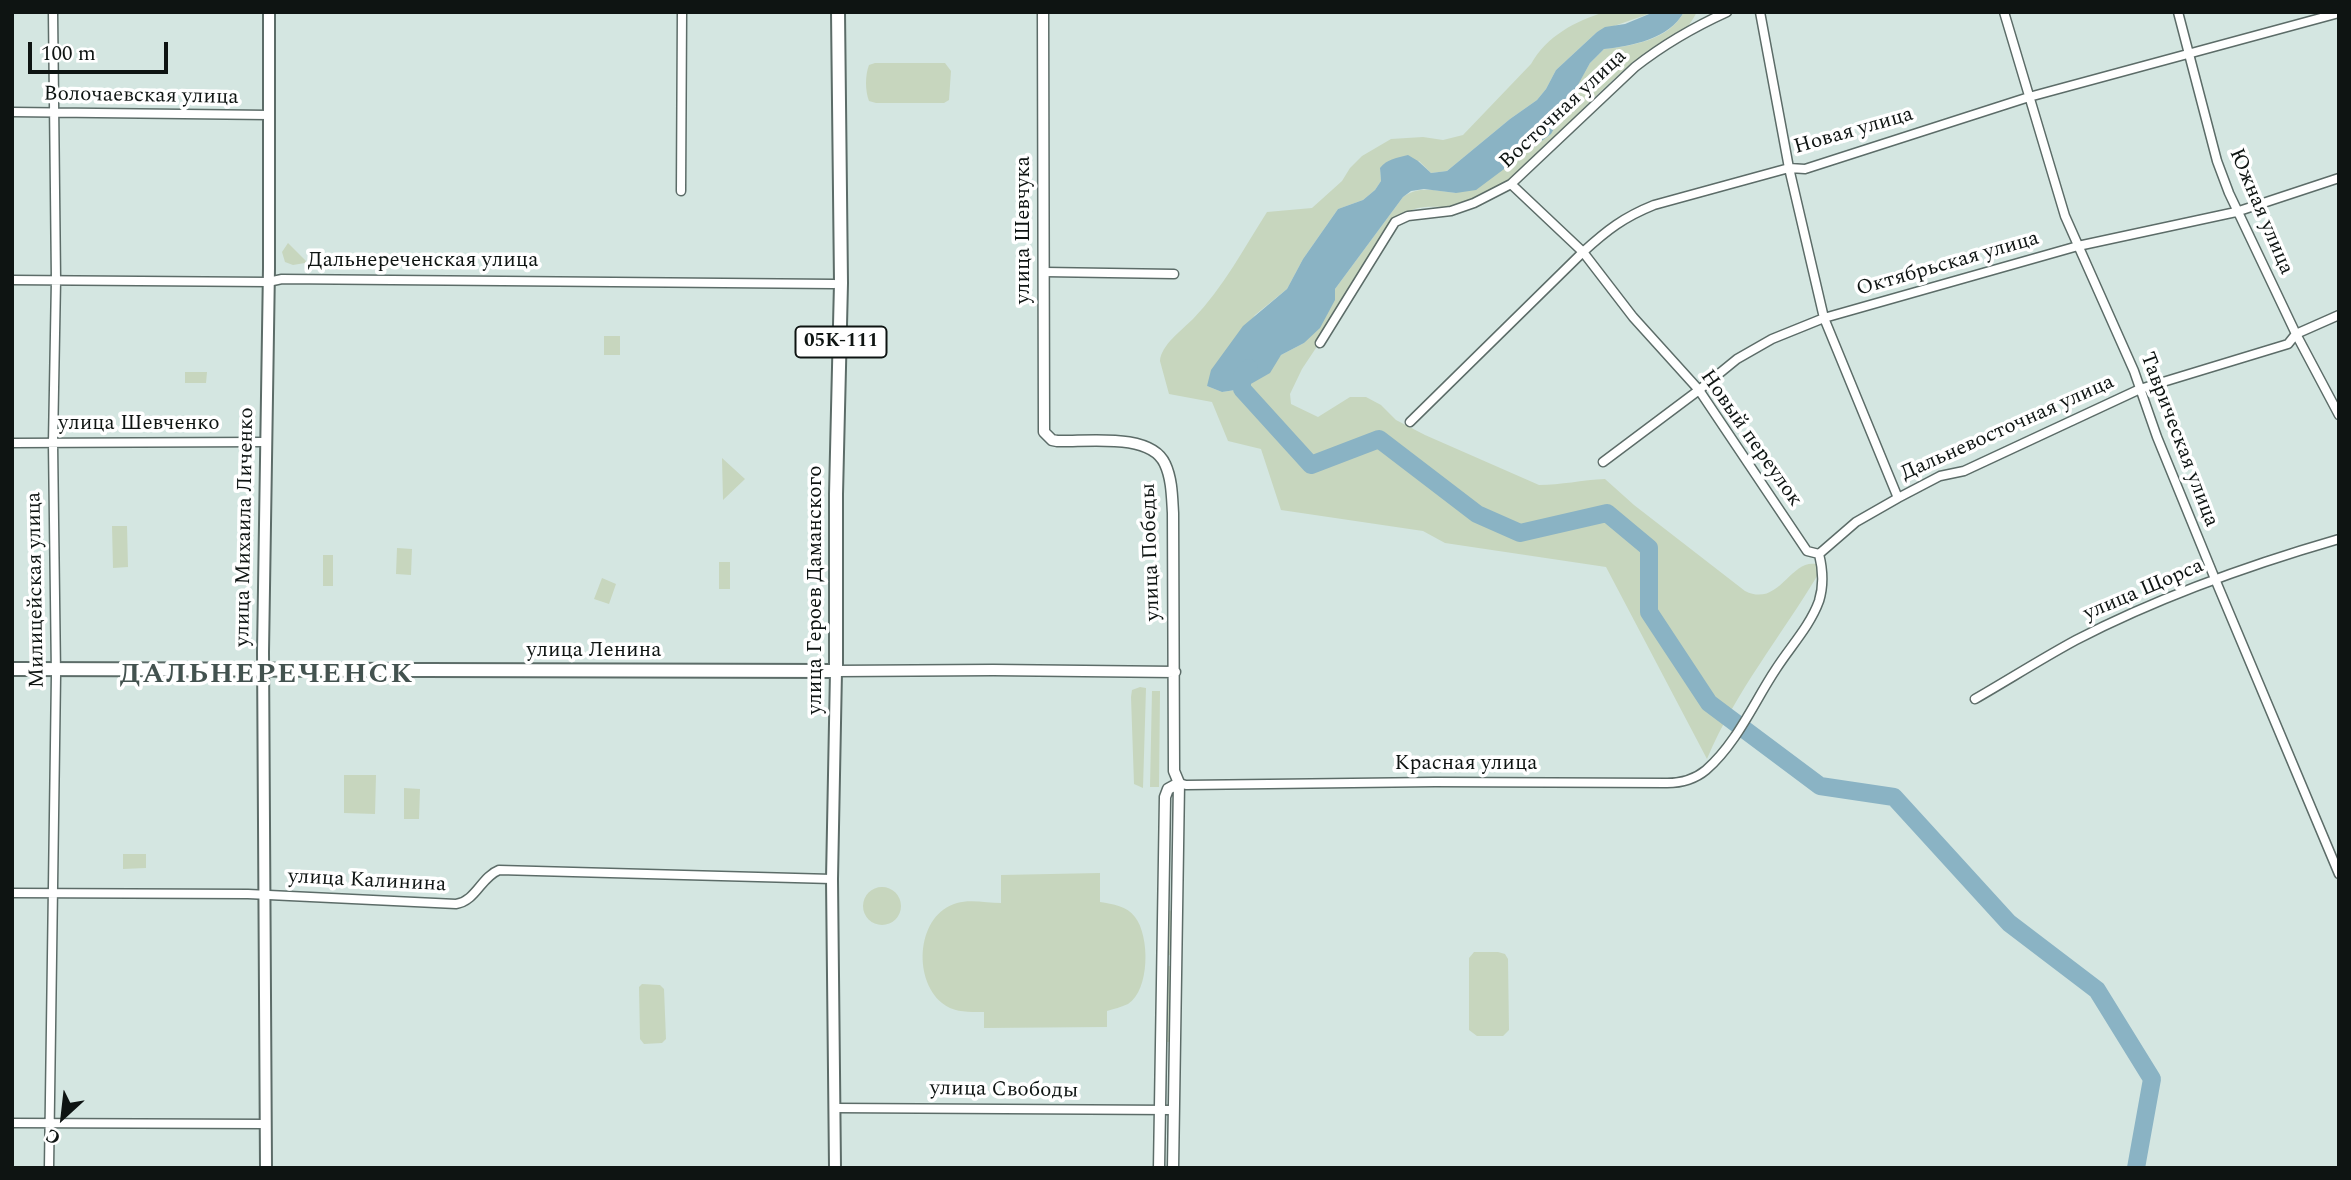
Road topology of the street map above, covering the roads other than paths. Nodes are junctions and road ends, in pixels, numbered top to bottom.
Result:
1 (53, 12) edge
2 (269, 12) edge
3 (682, 12) edge
4 (838, 12) edge
5 (1043, 12) edge
6 (1727, 12) edge
7 (1760, 12) edge
8 (2004, 12) edge
9 (2178, 12) edge
10 (2339, 13) edge
11 (2189, 54) junction
12 (2029, 97) junction
13 (12, 112) edge
14 (53, 114) junction
15 (269, 115) junction
16 (1788, 168) junction
17 (2339, 178) edge
18 (1511, 184) junction
19 (681, 191) dead end
20 (2236, 212) junction
21 (2078, 246) junction
22 (1583, 252) junction
23 (1045, 272) junction
24 (1174, 274) dead end
25 (12, 280) edge
26 (56, 280) junction
27 (268, 282) junction
28 (834, 284) dead end
29 (2339, 315) edge
30 (1824, 318) junction
31 (2296, 334) junction
32 (1320, 343) dead end
33 (2140, 388) junction
34 (1699, 390) junction
35 (2339, 415) edge
36 (1410, 422) dead end
37 (1057, 441) joint
38 (266, 442) junction
39 (12, 443) edge
40 (53, 443) junction
41 (1603, 462) dead end
42 (1898, 498) junction
43 (2339, 538) edge
44 (1819, 554) junction
45 (2215, 579) junction
46 (12, 669) edge
47 (55, 669) junction
48 (264, 671) junction
49 (836, 671) junction
50 (1175, 673) junction
51 (1975, 699) dead end
52 (1179, 783) junction
53 (2339, 874) edge
54 (832, 879) junction
55 (12, 893) edge
56 (53, 893) junction
57 (266, 895) junction
58 (835, 1108) junction
59 (1160, 1110) junction
60 (1174, 1110) junction
61 (12, 1123) edge
62 (49, 1123) junction
63 (266, 1124) junction
64 (49, 1168) edge
65 (266, 1168) edge
66 (835, 1168) edge
67 (1159, 1168) edge
68 (1173, 1168) edge

1 - 14 street, Милицейская улица
2 - 15 main road, улица Михаила Личенко
3 - 19 street
4 - 49 main road, улица Героев Даманского / 05К-111
5 - 23 street, улица Шевчука
6 - 18 street, Восточная улица
7 - 16 street
8 - 12 street, Таврическая улица
9 - 11 street, Южная улица
10 - 11 street, Новая улица
11 - 12 street, Новая улица
11 - 20 street, Южная улица
12 - 16 street, Новая улица
12 - 21 street, Таврическая улица
13 - 14 street, Волочаевская улица
14 - 15 street, Волочаевская улица
14 - 26 street, Милицейская улица
15 - 27 main road, улица Михаила Личенко
16 - 22 street, Новая улица
16 - 30 street
17 - 20 street, Октябрьская улица
18 - 22 street, Новый переулок
18 - 32 street, Восточная улица
20 - 21 street, Октябрьская улица
20 - 31 street, Южная улица
21 - 30 street, Октябрьская улица
21 - 33 street, Таврическая улица
22 - 34 street, Новый переулок
22 - 36 street, Новая улица
23 - 24 street
23 - 37 street, улица Шевчука
25 - 26 street, Дальнереченская улица
26 - 27 street, Дальнереченская улица
26 - 40 street, Милицейская улица
27 - 28 street, Дальнереченская улица
27 - 38 main road, улица Михаила Личенко
29 - 31 street, Дальневосточная улица
30 - 34 street, Октябрьская улица
30 - 42 street
31 - 33 street, Дальневосточная улица
31 - 35 street, Южная улица
33 - 42 street, Дальневосточная улица
33 - 45 street, Таврическая улица
34 - 41 street, Октябрьская улица
34 - 44 street, Новый переулок
37 - 50 street, улица Победы
38 - 40 street, улица Шевченко
38 - 48 main road, улица Михаила Личенко
39 - 40 street, улица Шевченко
40 - 47 street, Милицейская улица
42 - 44 street, Дальневосточная улица
43 - 45 street, улица Щорса
44 - 52 street, Красная улица
45 - 51 street, улица Щорса
45 - 53 street, Таврическая улица
46 - 47 main road, улица Ленина
47 - 48 main road, улица Ленина
47 - 56 street, Милицейская улица
48 - 49 main road, улица Ленина
48 - 57 main road, улица Михаила Личенко
49 - 50 street, улица Ленина
49 - 54 main road, улица Героев Даманского / 05К-111
50 - 52 street, улица Победы
52 - 59 street
52 - 60 street, улица Победы
54 - 57 street, улица Калинина
54 - 58 main road, улица Героев Даманского / 05К-111
55 - 56 street, улица Калинина
56 - 57 street, улица Калинина
56 - 62 street, Милицейская улица
57 - 63 main road, улица Михаила Личенко
58 - 59 street, улица Свободы
58 - 66 main road, улица Героев Даманского / 05К-111
59 - 60 street, улица Свободы
59 - 67 street
60 - 68 street, улица Победы
61 - 62 street
62 - 63 street
62 - 64 street, Милицейская улица
63 - 65 main road, улица Михаила Личенко

